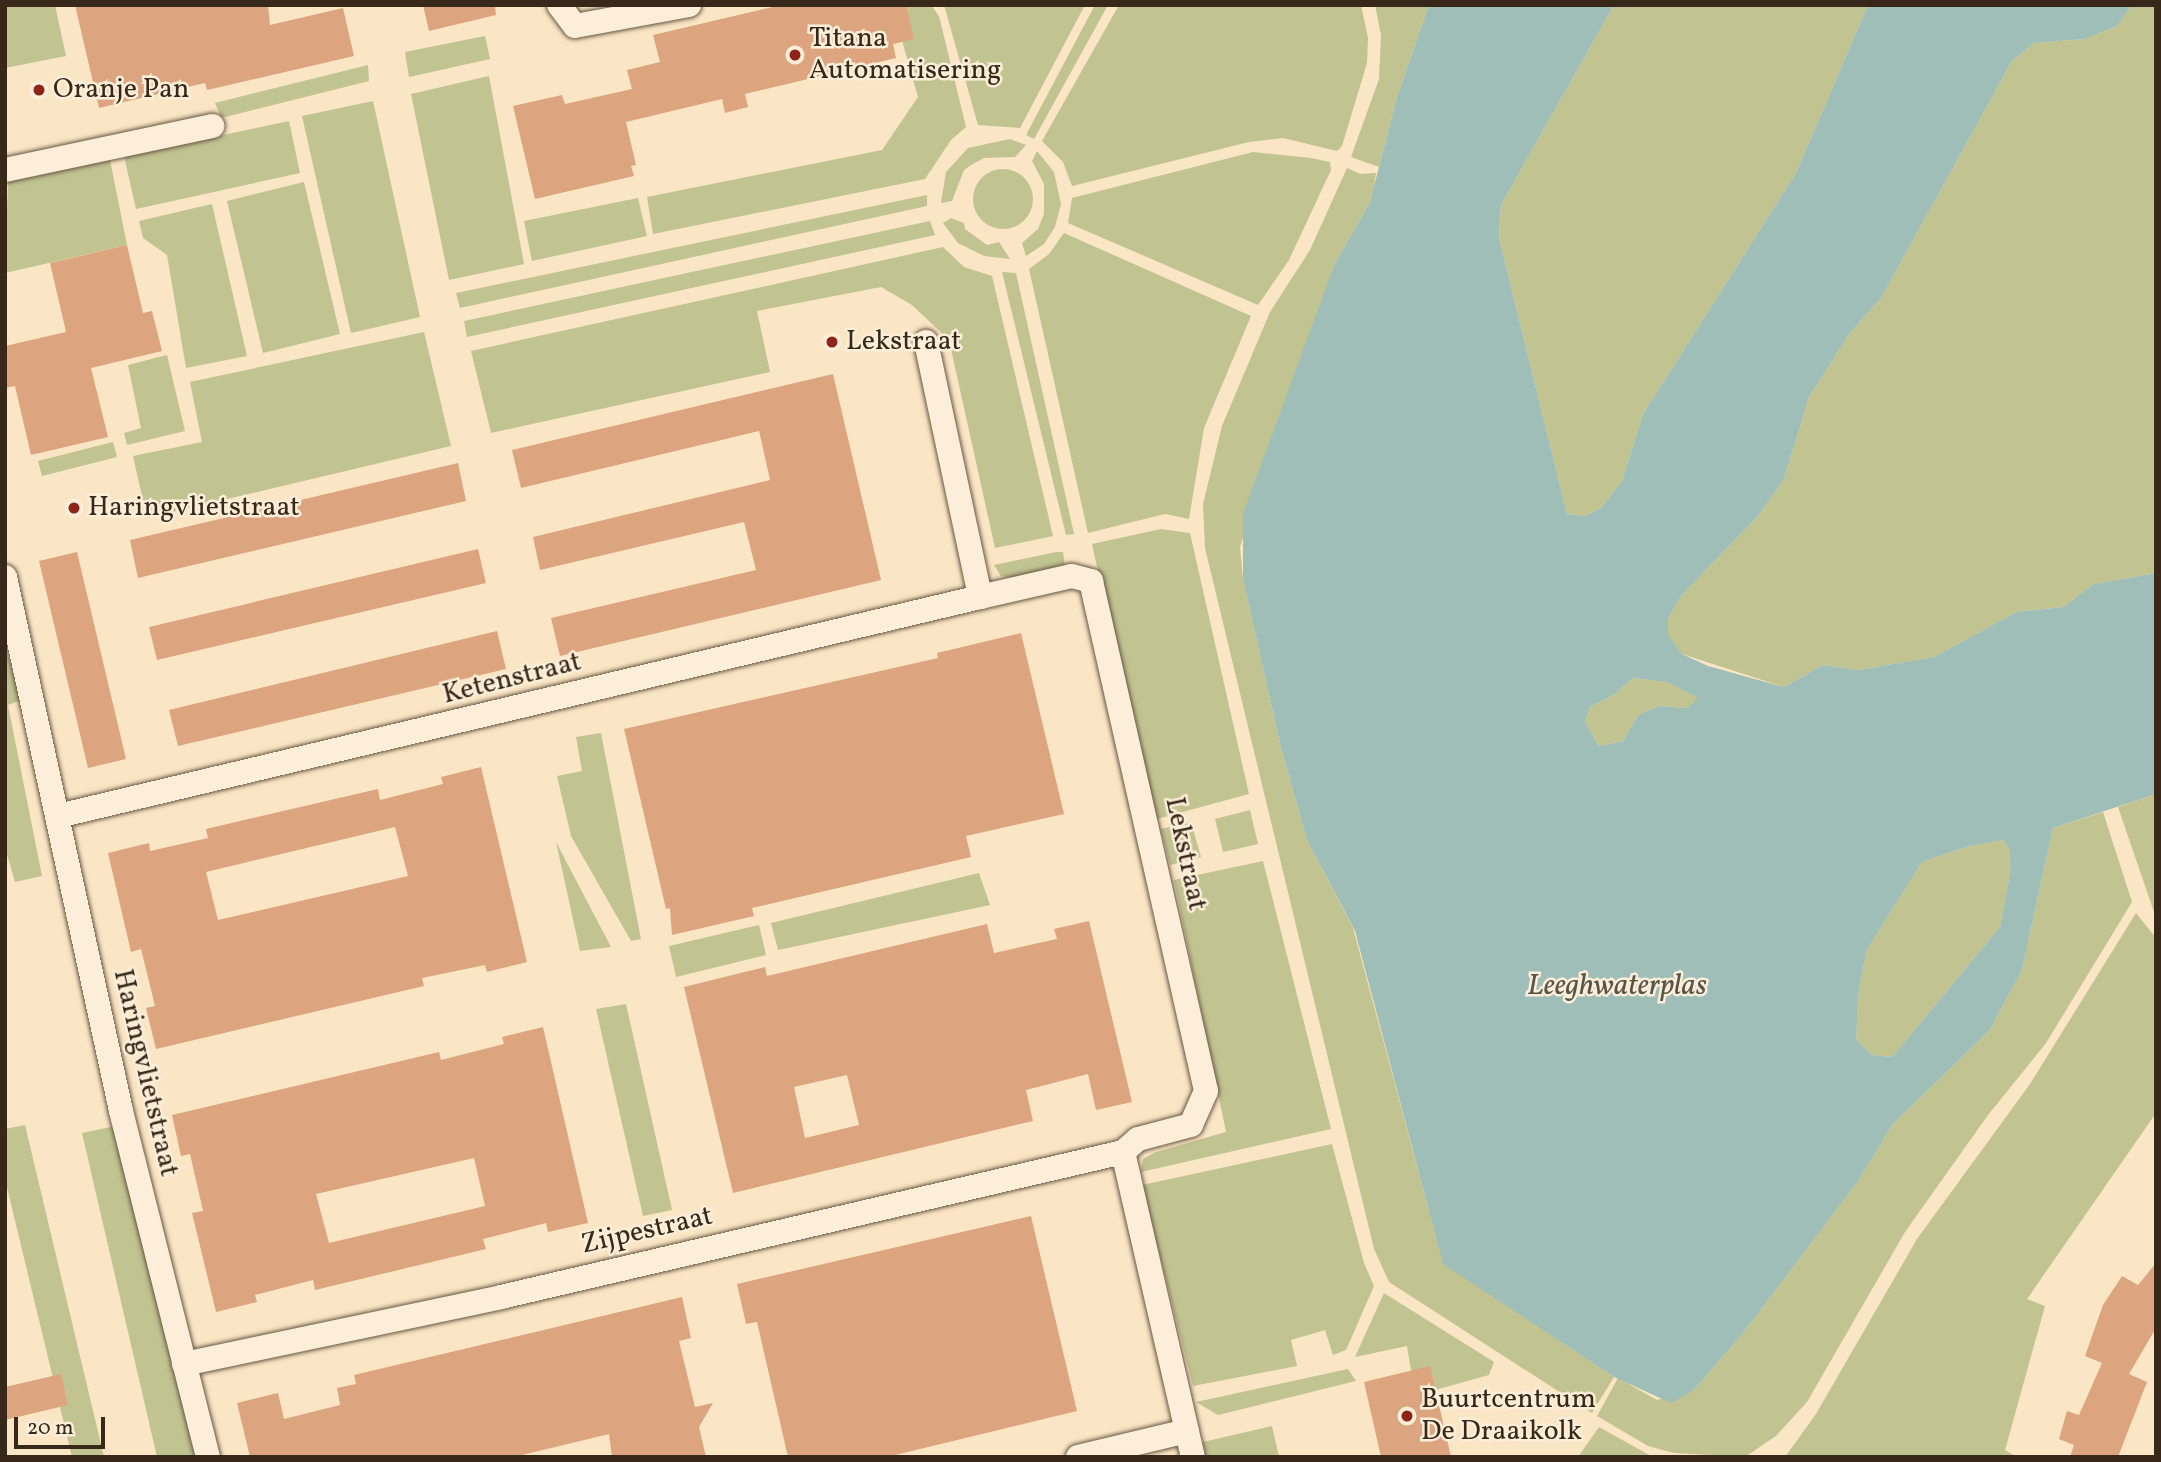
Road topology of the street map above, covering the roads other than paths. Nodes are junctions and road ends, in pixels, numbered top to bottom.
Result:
1 (559, 5) edge
2 (688, 5) edge
3 (212, 126) dead end
4 (7, 163) edge
5 (926, 342) dead end
6 (5, 577) edge
7 (980, 597) junction
8 (58, 816) junction
9 (1122, 1152) junction
10 (184, 1364) junction
11 (1187, 1431) junction
12 (208, 1457) edge
13 (1079, 1457) edge
14 (1193, 1457) edge

1 - 2 street
3 - 4 street
5 - 7 street
6 - 8 street, Haringvlietstraat
7 - 8 street, Ketenstraat
7 - 9 street, Lekstraat
8 - 10 street, Haringvlietstraat
9 - 10 street, Zijpestraat
9 - 11 street
10 - 12 street, Haringvlietstraat
11 - 13 street
11 - 14 street

